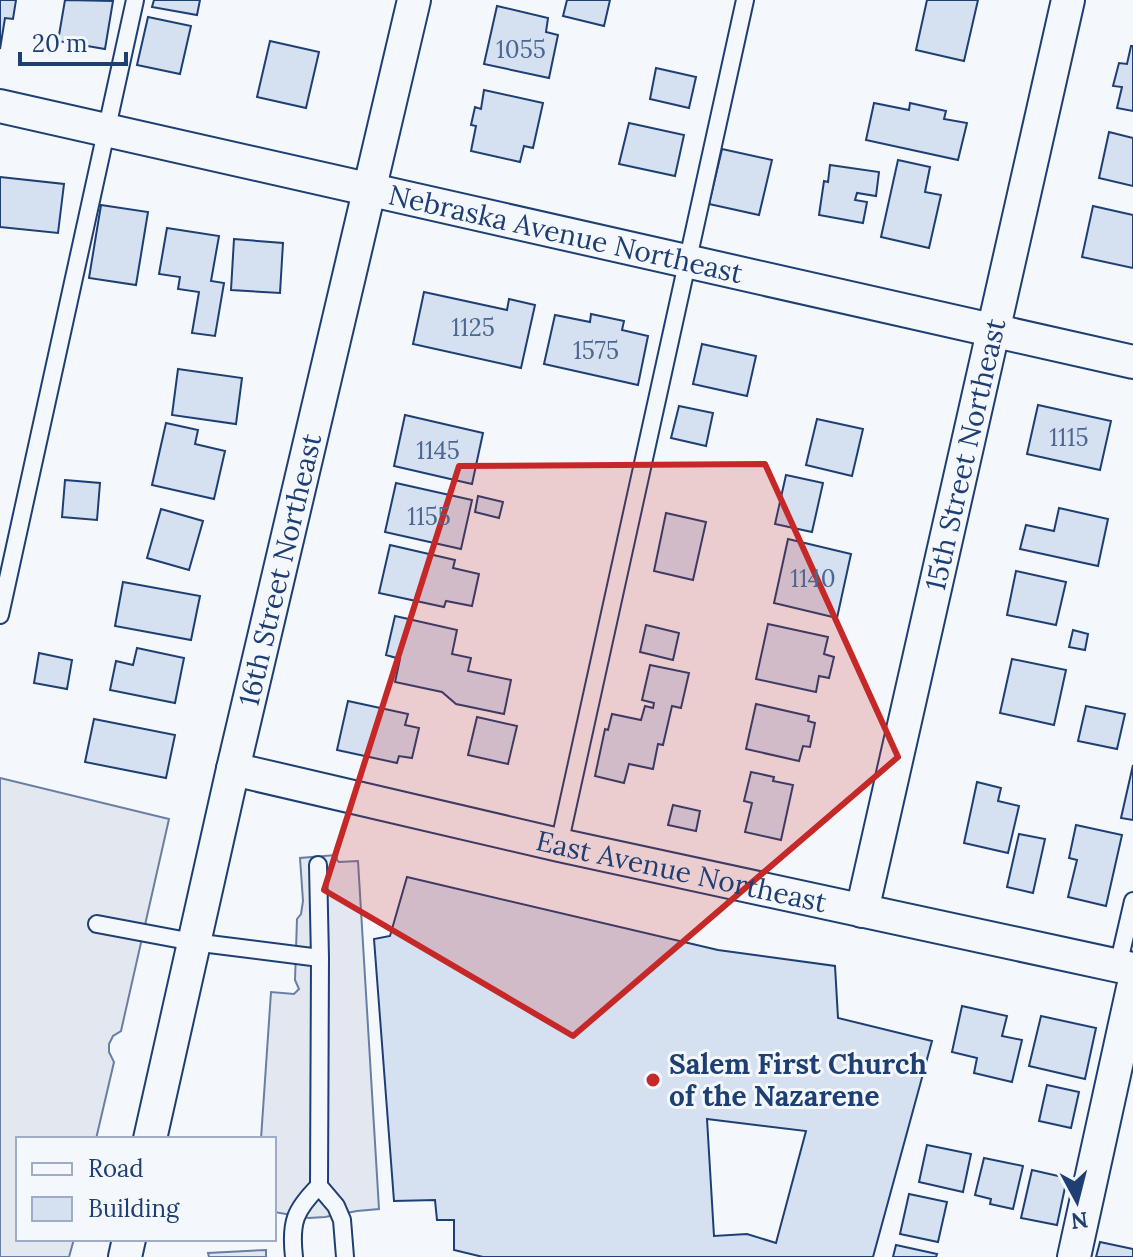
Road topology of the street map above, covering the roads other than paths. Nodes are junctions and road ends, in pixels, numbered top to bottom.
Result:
1 (135, 0) edge
2 (414, 0) edge
3 (745, 0) edge
4 (1068, 0) edge
5 (0, 106) edge
6 (106, 130) junction
7 (369, 190) junction
8 (686, 262) junction
9 (994, 331) junction
10 (1133, 362) edge
11 (0, 615) edge
12 (233, 769) junction
13 (559, 845) junction
14 (318, 865) dead end
15 (1133, 901) edge
16 (862, 911) junction
17 (97, 924) dead end
18 (193, 942) junction
19 (320, 958) junction
20 (1128, 974) edge
21 (150, 1137) edge
22 (319, 1186) junction
23 (294, 1257) edge
24 (345, 1257) edge
25 (1074, 1257) edge

1 - 6 lane
2 - 7 street, 16th Street Northeast
3 - 8 lane
4 - 9 street, 15th Street Northeast
5 - 6 street, Nebraska Avenue Northeast
6 - 7 street, Nebraska Avenue Northeast
6 - 11 lane
7 - 8 street, Nebraska Avenue Northeast
7 - 12 street, 16th Street Northeast
8 - 9 street, Nebraska Avenue Northeast
8 - 13 lane
9 - 10 street, Nebraska Avenue Northeast
9 - 16 street, 15th Street Northeast
12 - 13 street, East Avenue Northeast
12 - 18 street, 16th Street Northeast
13 - 16 street, East Avenue Northeast
14 - 19 lane
15 - 20 lane
16 - 20 street, East Avenue Northeast
17 - 18 lane
18 - 19 lane
18 - 21 street, 16th Street Northeast
19 - 22 lane
20 - 25 street
22 - 23 lane
22 - 24 lane

